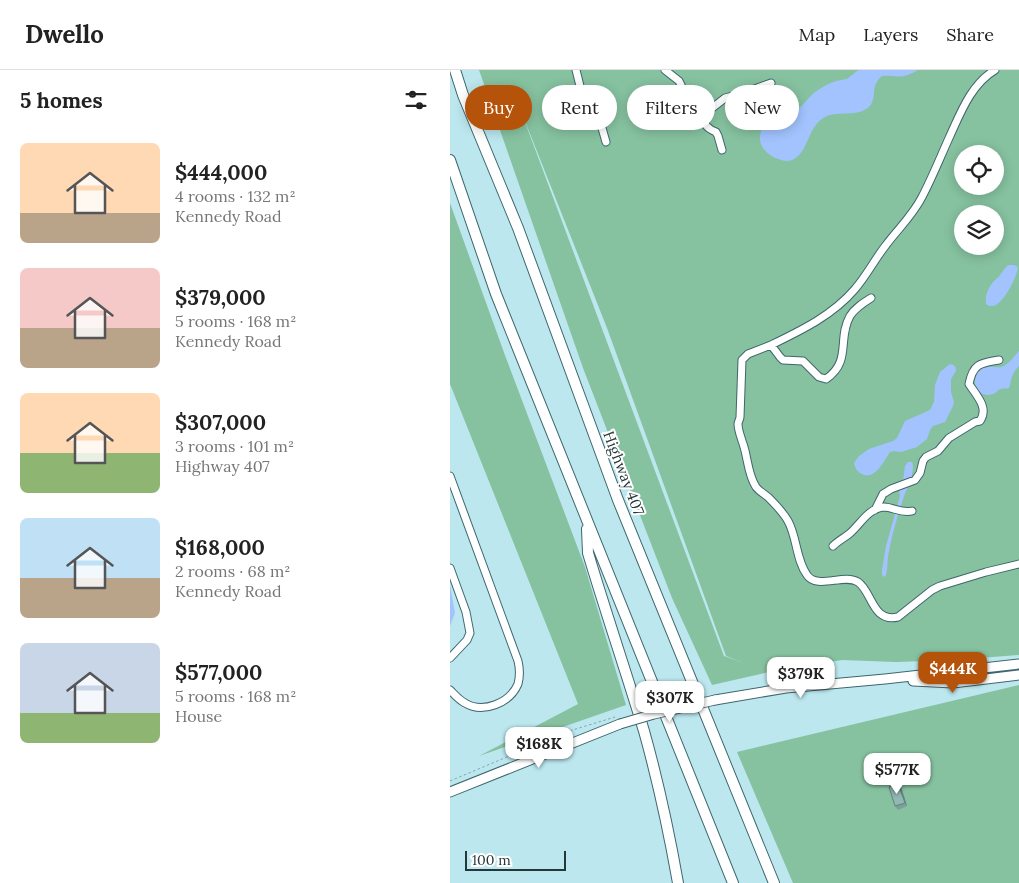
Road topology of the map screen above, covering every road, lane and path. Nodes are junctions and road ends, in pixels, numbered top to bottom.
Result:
1 (455, 70) edge
2 (576, 70) edge
3 (664, 70) edge
4 (995, 70) edge
5 (770, 83) dead end
6 (681, 85) edge
7 (715, 106) edge
8 (711, 130) edge
9 (606, 142) dead end
10 (722, 150) dead end
11 (450, 160) edge
12 (871, 298) dead end
13 (771, 345) junction
14 (999, 360) dead end
15 (450, 476) edge
16 (875, 510) junction
17 (912, 511) dead end
18 (587, 521) junction
19 (833, 546) dead end
20 (1019, 564) edge
21 (450, 568) edge
22 (450, 658) edge
23 (1019, 664) edge
24 (1019, 675) edge
25 (885, 680) junction
26 (450, 690) edge
27 (619, 720) junction
28 (450, 781) edge
29 (450, 792) edge
30 (678, 883) edge
31 (732, 883) edge
32 (774, 883) edge

1 - 32 highway, Highway 407
2 - 9 lane
3 - 6 lane
4 - 13 lane
5 - 7 lane
8 - 10 lane
11 - 18 highway
12 - 13 lane
13 - 20 lane
14 - 16 lane
15 - 26 lane
16 - 17 lane
16 - 19 lane
18 - 30 highway
18 - 31 highway
21 - 22 lane
23 - 25 main road
24 - 25 main road
25 - 27 main road, bridge
27 - 28 path
27 - 29 main road

